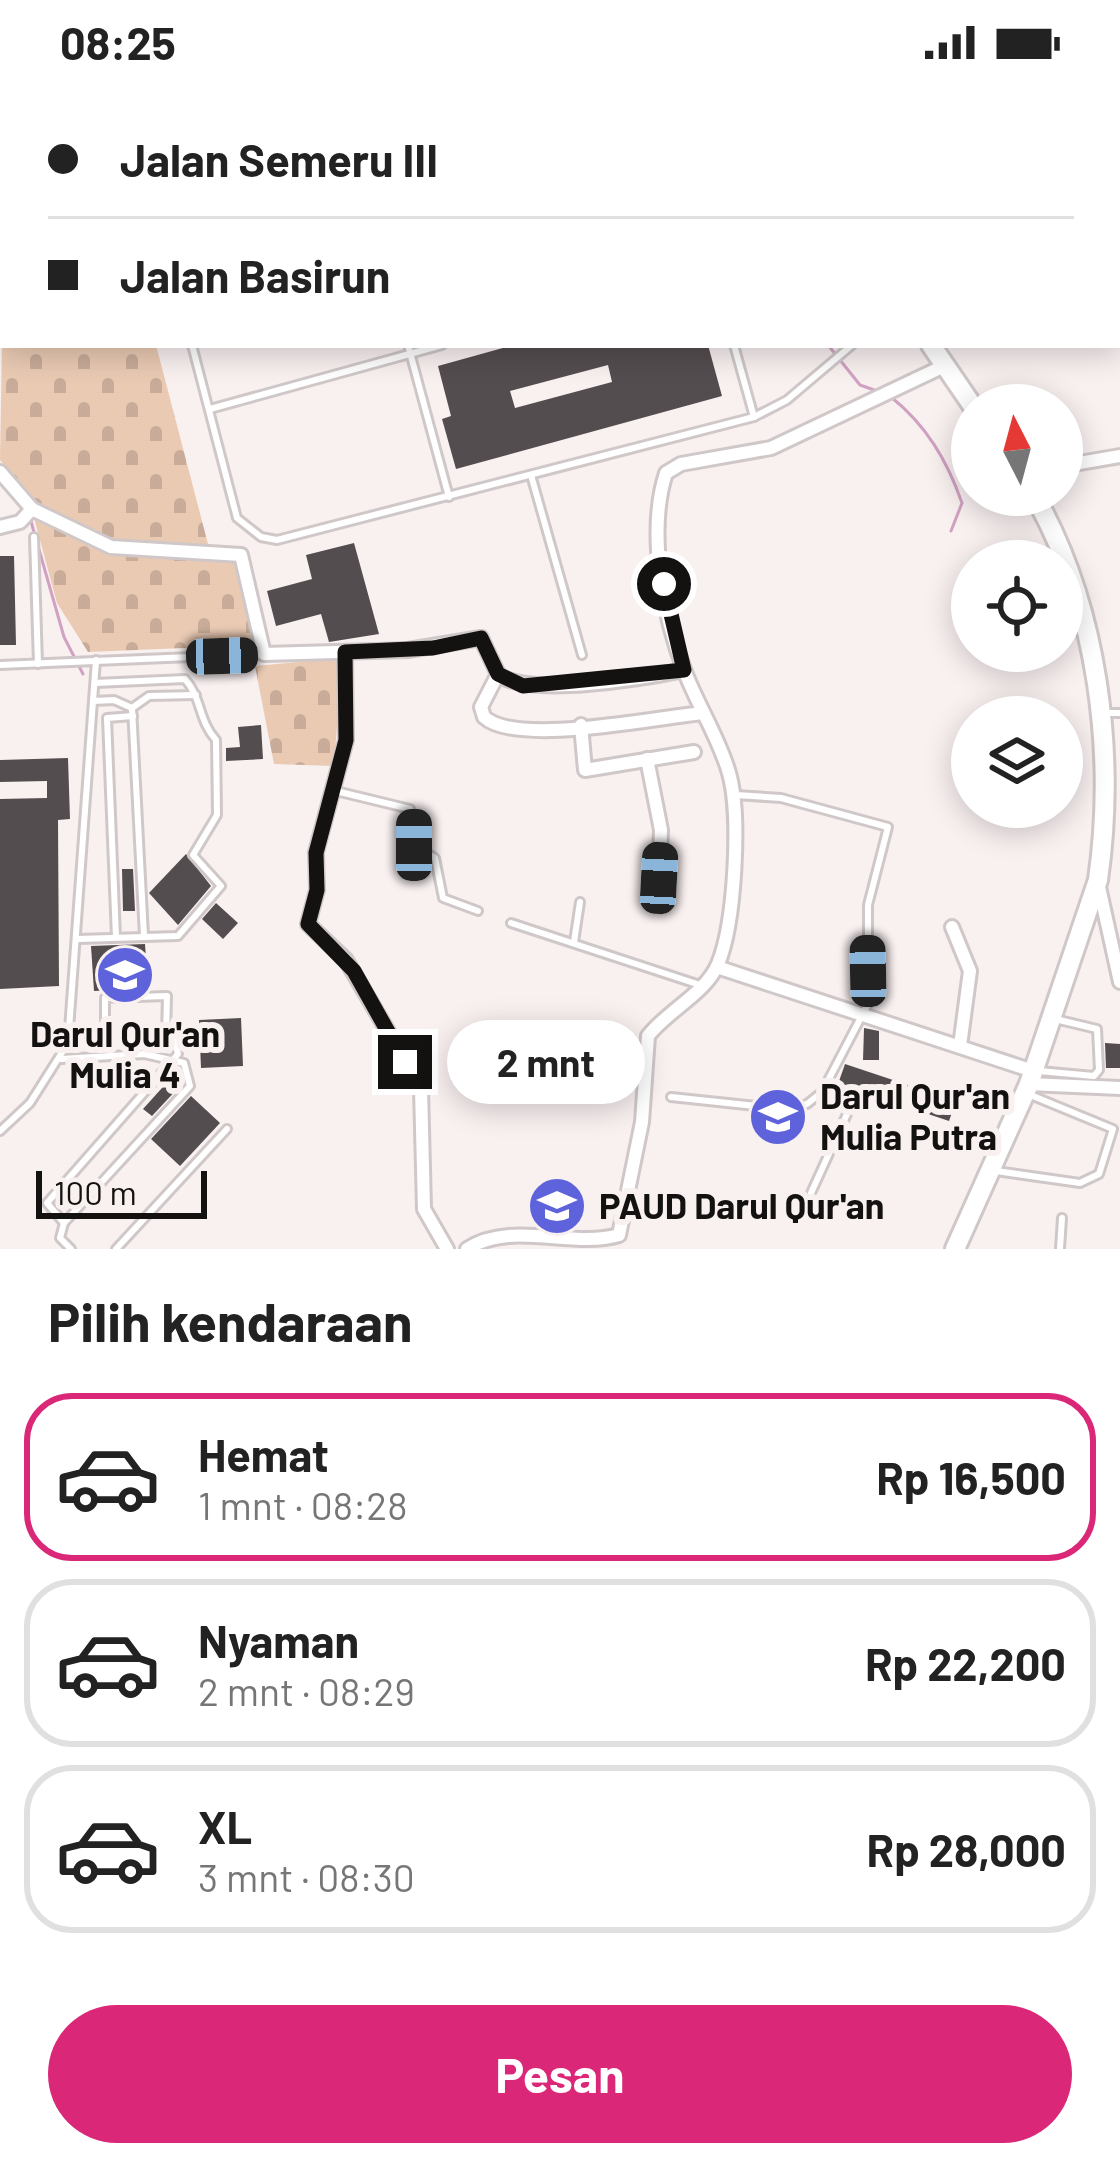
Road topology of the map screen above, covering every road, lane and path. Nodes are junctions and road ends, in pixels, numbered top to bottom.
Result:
1 (193, 348) edge
2 (735, 348) edge
3 (846, 348) edge
4 (933, 348) edge
5 (409, 349) edge
6 (944, 366) junction
7 (957, 384) edge
8 (210, 409) junction
9 (754, 417) junction
10 (1120, 456) edge
11 (1083, 462) edge
12 (0, 472) edge
13 (531, 475) junction
14 (449, 497) junction
15 (28, 513) junction
16 (1043, 516) edge
17 (0, 527) edge
18 (34, 537) dead end
19 (345, 652) junction
20 (265, 654) junction
21 (582, 655) dead end
22 (96, 660) junction
23 (38, 664) junction
24 (0, 665) edge
25 (684, 670) junction
26 (498, 674) junction
27 (148, 681) junction
28 (94, 683) junction
29 (196, 695) junction
30 (149, 696) junction
31 (93, 701) junction
32 (132, 712) junction
33 (703, 712) junction
34 (1099, 712) junction
35 (1120, 713) edge
36 (581, 725) junction
37 (694, 752) dead end
38 (647, 760) junction
39 (335, 791) junction
40 (733, 795) junction
41 (659, 878) dead end
42 (1098, 880) junction
43 (580, 902) dead end
44 (478, 911) dead end
45 (511, 923) dead end
46 (952, 927) dead end
47 (144, 936) junction
48 (116, 937) junction
49 (77, 939) junction
50 (574, 942) junction
51 (717, 968) junction
52 (1119, 976) edge
53 (700, 985) junction
54 (863, 1015) junction
55 (1052, 1018) junction
56 (166, 1036) junction
57 (105, 1039) junction
58 (68, 1043) junction
59 (960, 1046) junction
60 (62, 1059) junction
61 (176, 1061) junction
62 (1029, 1083) junction
63 (1120, 1088) edge
64 (822, 1092) junction
65 (671, 1097) dead end
66 (226, 1130) dead end
67 (0, 1132) edge
68 (992, 1171) junction
69 (811, 1193) dead end
70 (1062, 1218) dead end
71 (64, 1222) junction
72 (959, 1247) edge
73 (71, 1249) edge
74 (116, 1249) edge
75 (447, 1249) edge
76 (467, 1249) edge
77 (1060, 1249) edge

1 - 8 lane
2 - 9 lane
3 - 9 lane
4 - 6 main road
5 - 8 lane
5 - 14 lane
6 - 7 main road
6 - 25 street
8 - 14 lane
9 - 13 lane
10 - 11 street
12 - 15 street
13 - 14 lane
13 - 21 lane
15 - 17 street
15 - 20 street
16 - 34 main road
18 - 23 lane
19 - 20 street
19 - 26 street
19 - 39 street
20 - 22 lane
22 - 23 lane
22 - 28 lane
23 - 24 lane
25 - 26 street
25 - 33 street
26 - 36 street
27 - 28 lane
27 - 29 lane
27 - 30 lane
28 - 31 lane
29 - 30 lane
29 - 47 lane
30 - 32 lane
31 - 32 lane
31 - 49 lane
32 - 47 lane
32 - 48 lane
33 - 36 street
33 - 40 street
34 - 35 lane
34 - 42 main road
36 - 38 street
37 - 38 street
38 - 41 street
39 - 44 lane
39 - 75 street
40 - 51 street
40 - 54 lane
42 - 52 street
42 - 55 main road
43 - 50 lane
45 - 50 lane
46 - 59 street
47 - 48 lane
48 - 49 lane
49 - 58 lane
50 - 53 lane
51 - 53 street
51 - 54 street
53 - 76 street
54 - 59 street
54 - 64 lane
55 - 62 main road
55 - 62 lane
56 - 57 lane
56 - 57 lane
56 - 61 lane
57 - 58 lane
58 - 60 lane
59 - 62 street
60 - 61 lane
60 - 67 lane
61 - 71 lane
61 - 71 lane
62 - 63 street
62 - 68 main road
62 - 68 lane
64 - 65 lane
64 - 69 lane
66 - 74 lane
68 - 72 main road
70 - 77 lane
71 - 73 lane

